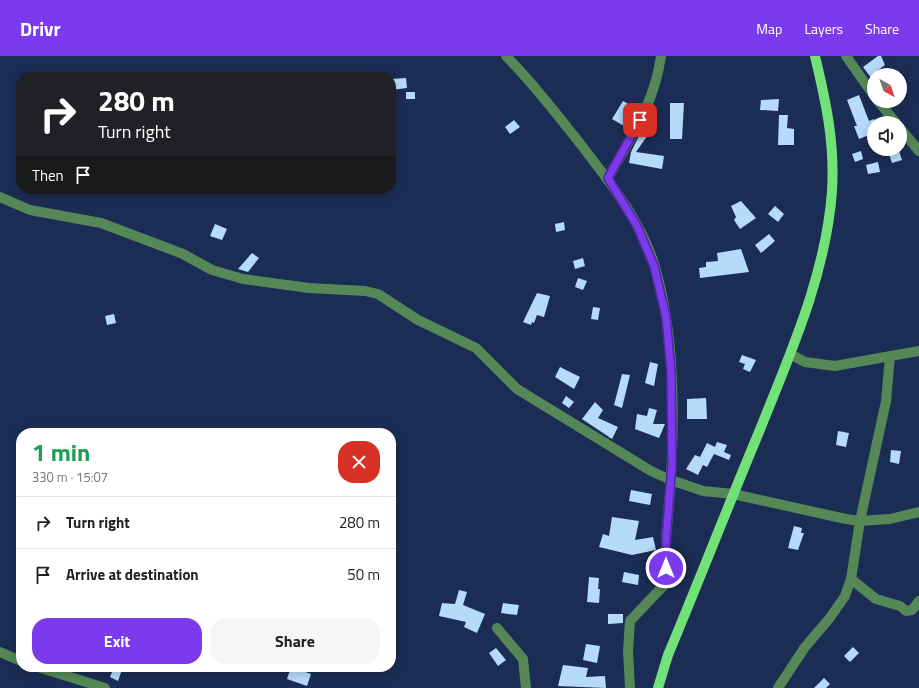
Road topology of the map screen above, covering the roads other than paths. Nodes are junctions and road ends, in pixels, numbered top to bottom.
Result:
1 (506, 56) edge
2 (661, 56) edge
3 (816, 56) edge
4 (846, 56) edge
5 (867, 86) edge
6 (884, 108) edge
7 (890, 116) edge
8 (907, 136) edge
9 (919, 151) edge
10 (608, 178) junction
11 (0, 197) edge
12 (919, 351) edge
13 (790, 354) junction
14 (890, 356) junction
15 (671, 480) junction
16 (733, 494) junction
17 (919, 513) edge
18 (860, 521) junction
19 (851, 579) junction
20 (919, 601) edge
21 (497, 628) dead end
22 (0, 652) edge
23 (16, 659) edge
24 (54, 672) edge
25 (105, 688) edge
26 (526, 688) edge
27 (630, 688) edge
28 (658, 688) edge
29 (778, 688) edge

1 - 10 street
2 - 10 street
3 - 13 main road
4 - 5 street
6 - 7 street
8 - 9 street
10 - 15 street
11 - 15 street
12 - 14 street
13 - 14 street
13 - 16 main road
14 - 18 street
15 - 16 street
15 - 27 street
16 - 18 street
16 - 28 main road
17 - 18 street
18 - 19 street
19 - 20 street
19 - 29 street
21 - 26 street
22 - 23 street
24 - 25 street

